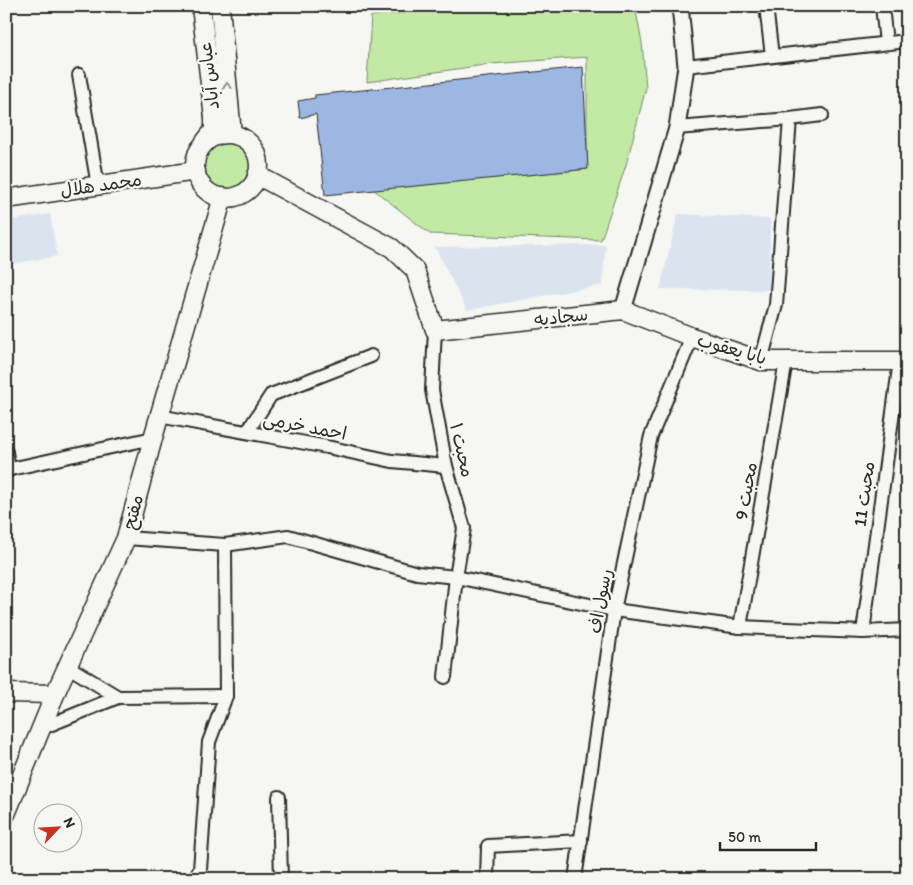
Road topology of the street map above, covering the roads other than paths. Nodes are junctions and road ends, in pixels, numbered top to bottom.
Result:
1 (201, 6) edge
2 (220, 6) edge
3 (680, 6) edge
4 (766, 6) edge
5 (882, 6) edge
6 (907, 41) edge
7 (886, 43) junction
8 (772, 56) junction
9 (686, 66) junction
10 (79, 75) dead end
11 (822, 115) dead end
12 (790, 119) junction
13 (677, 128) junction
14 (232, 134) junction
15 (204, 143) junction
16 (196, 171) junction
17 (257, 175) junction
18 (98, 186) junction
19 (223, 197) junction
20 (6, 199) edge
21 (623, 310) junction
22 (435, 330) junction
23 (692, 337) junction
24 (371, 356) dead end
25 (761, 361) junction
26 (786, 361) junction
27 (903, 361) edge
28 (159, 416) junction
29 (247, 432) junction
30 (153, 438) junction
31 (6, 452) edge
32 (446, 466) junction
33 (8, 470) edge
34 (126, 538) junction
35 (225, 545) junction
36 (456, 577) junction
37 (614, 610) junction
38 (740, 627) junction
39 (907, 630) edge
40 (864, 632) junction
41 (67, 666) junction
42 (445, 677) dead end
43 (6, 694) edge
44 (55, 694) junction
45 (226, 696) junction
46 (118, 697) junction
47 (42, 728) junction
48 (279, 798) dead end
49 (6, 814) edge
50 (581, 841) junction
51 (193, 879) edge
52 (281, 879) edge
53 (487, 879) edge
54 (575, 879) edge

1 - 15 main road, عباس آباد
14 -> 2 main road, عباس آباد
3 - 9 street
4 - 8 street
5 - 7 street
6 - 7 street
7 - 8 street
8 - 9 street
9 - 13 street
10 - 18 street
11 - 12 street
12 - 13 street
12 - 25 street
13 - 21 street
14 - 15 main road
14 - 17 main road
15 - 16 main road
16 - 18 main road, محمد هلال
16 - 19 main road
17 - 19 main road
17 - 22 main road
18 - 20 main road, محمد هلال
19 - 28 main road, مفتح
21 - 22 main road, سجادیه
21 - 23 main road, بابا یعقوب
22 - 32 street, محبت ۱
23 - 25 main road, بابا یعقوب
23 - 37 street, رسول اف
24 - 29 street
25 - 26 main road, بابا یعقوب
26 - 27 main road, بابا یعقوب
26 - 38 street, محبت 9
27 - 40 street, محبت 11
28 - 29 street, احمد خرمی
28 - 30 main road, مفتح
29 - 32 street, احمد خرمی
30 - 33 street
30 - 34 main road, مفتح
31 - 33 street
32 - 36 street, محبت ۱
34 - 35 street
34 - 41 main road, مفتح
35 - 36 street
35 - 45 street
36 - 37 street
36 - 42 street, محبت ۱
37 - 38 street
37 - 50 street, رسول اف
38 - 40 street
39 - 40 street
41 - 44 main road, مفتح
41 - 46 street
43 - 44 main road
44 - 47 main road, مفتح
45 - 46 street
45 - 51 street
46 - 47 street
47 - 49 main road, مفتح
48 - 52 street
50 - 53 street
50 - 54 street, رسول اف

